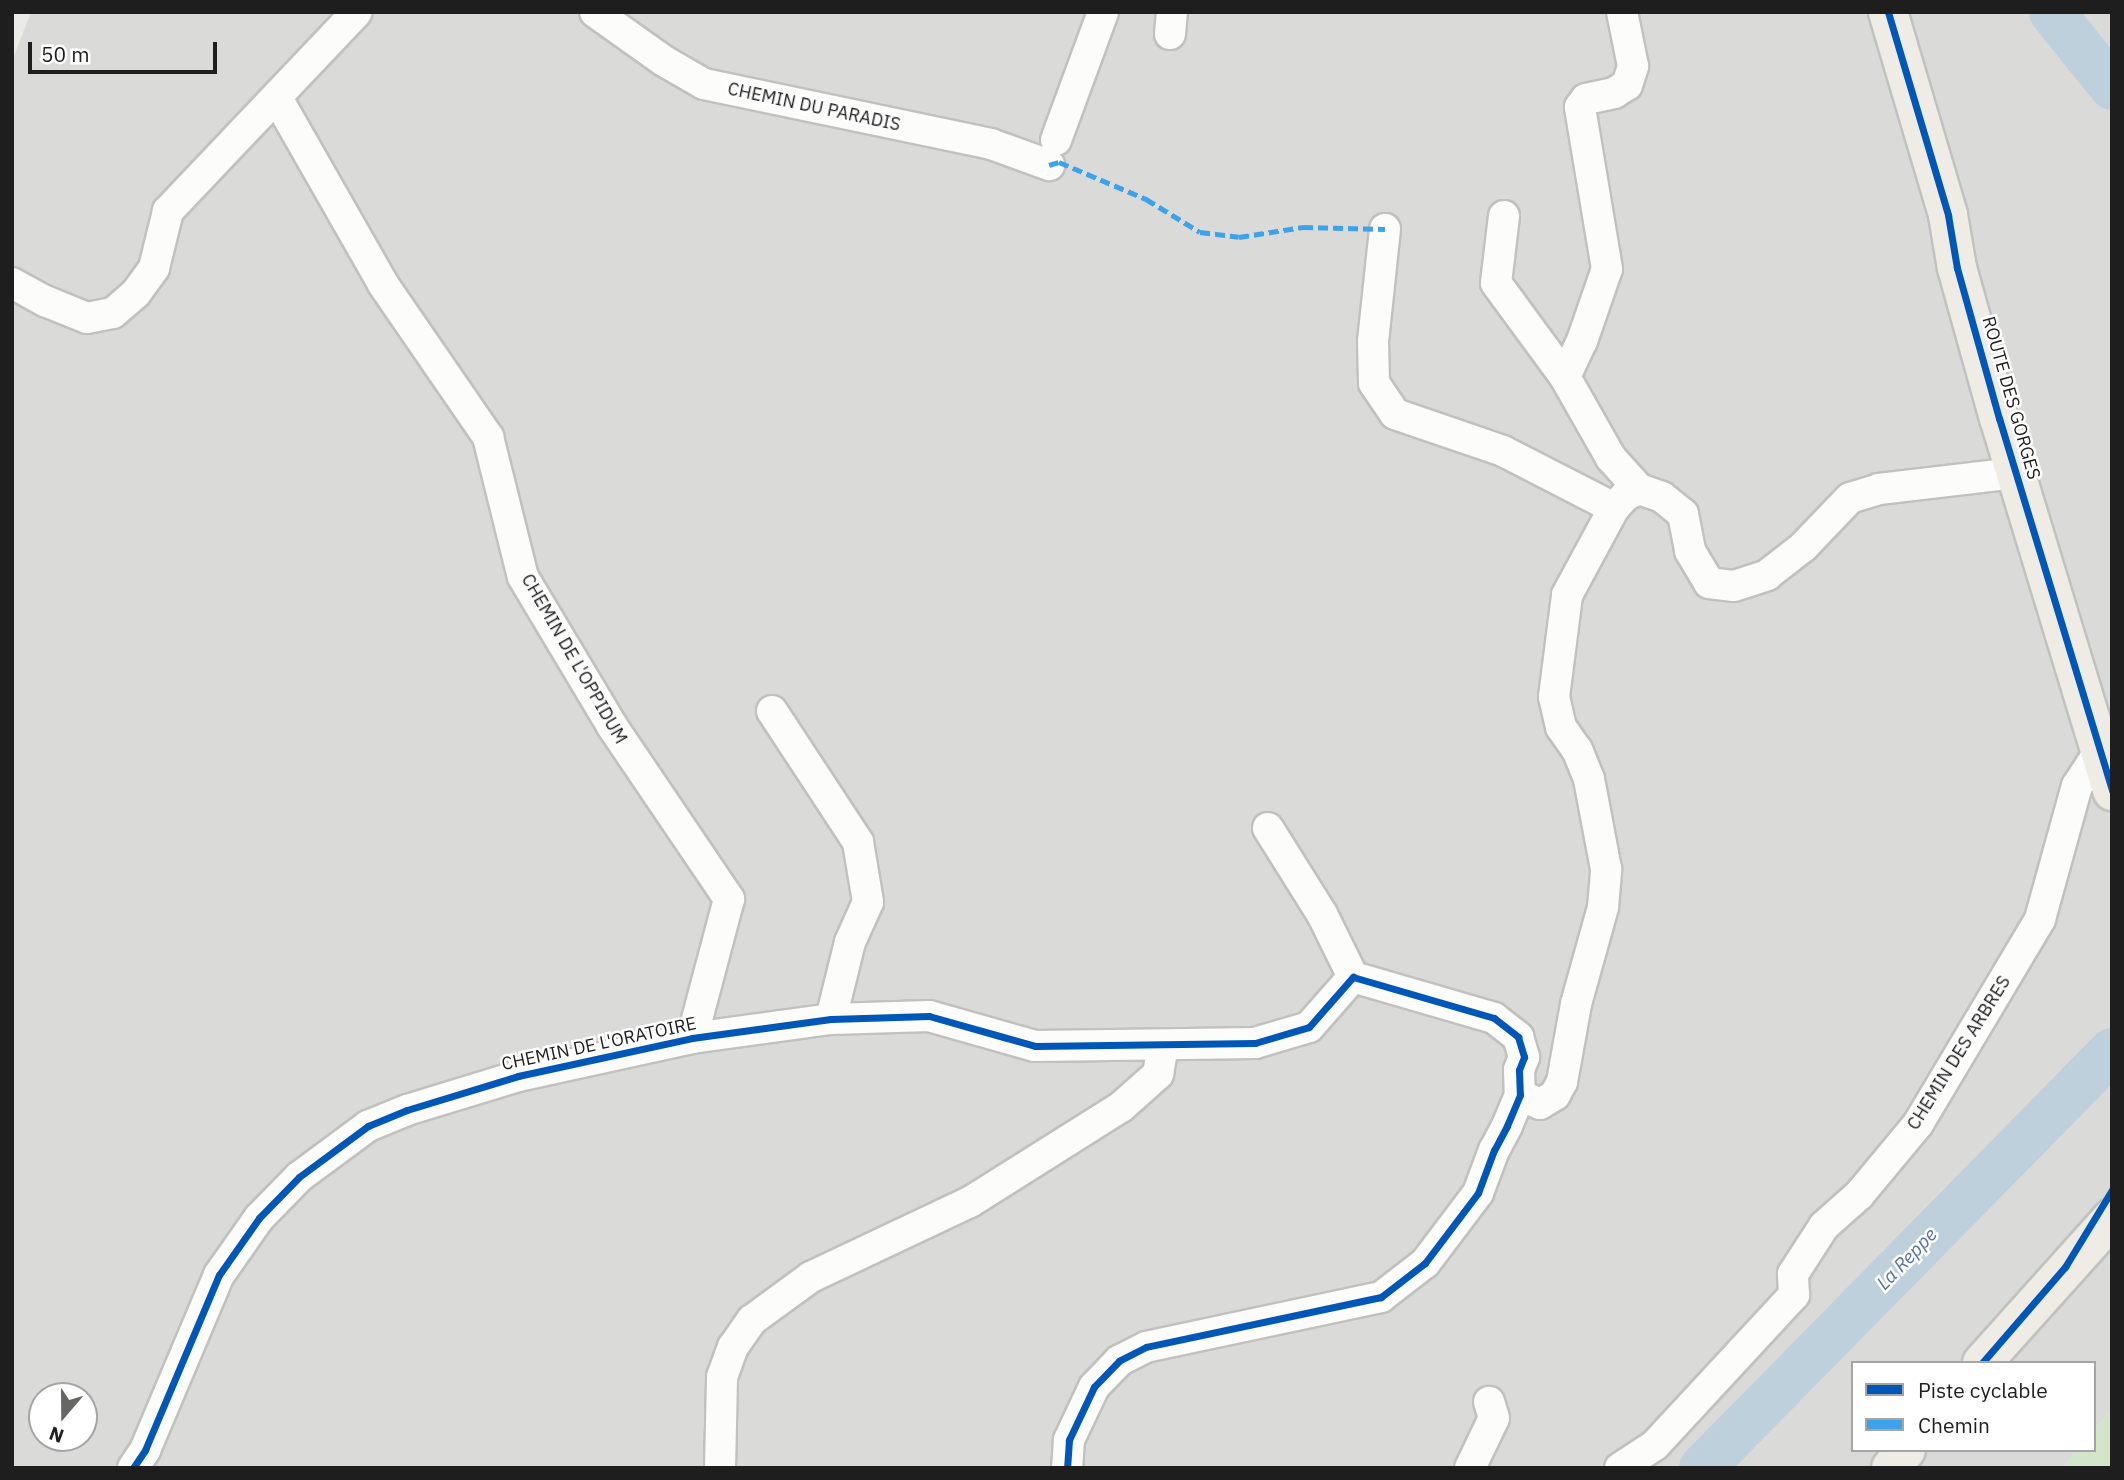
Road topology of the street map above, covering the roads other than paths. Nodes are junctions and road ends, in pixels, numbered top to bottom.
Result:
1 (357, 12) edge
2 (595, 12) edge
3 (1103, 12) edge
4 (1622, 12) edge
5 (1888, 12) edge
6 (277, 98) junction
7 (1948, 215) junction
8 (1504, 216) dead end
9 (1385, 229) dead end
10 (12, 283) edge
11 (1565, 377) junction
12 (2015, 473) junction
13 (1639, 489) junction
14 (1614, 508) junction
15 (772, 711) dead end
16 (2112, 713) edge
17 (2103, 755) junction
18 (2112, 791) edge
19 (1268, 828) dead end
20 (1353, 977) junction
21 (831, 1019) junction
22 (692, 1038) junction
23 (1163, 1045) junction
24 (1520, 1095) junction
25 (2112, 1190) edge
26 (2112, 1218) edge
27 (2065, 1267) junction
28 (1984, 1361) edge
29 (1489, 1402) dead end
30 (1904, 1452) edge
31 (132, 1468) edge
32 (720, 1468) edge
33 (1067, 1468) edge
34 (1469, 1468) edge
35 (1620, 1468) edge
36 (1891, 1468) edge

1 - 6 street
2 - 3 street, CHEMIN DU PARADIS
4 - 11 street
5 - 7 main road, ROUTE DES GORGES
6 - 10 street
6 - 22 street, CHEMIN DE L'OPPIDUM
7 - 12 main road, ROUTE DES GORGES
7 - 16 main road, ROUTE DES GORGES
8 - 11 street
9 - 14 street
11 - 13 street
12 - 13 street
12 - 17 main road, ROUTE DES GORGES
13 - 14 street
14 - 24 street
15 - 21 street
17 - 18 main road, ROUTE DES GORGES
17 - 35 street, CHEMIN DES ARBRES
19 - 20 street
20 - 23 street, CHEMIN DE L'ORATOIRE
20 - 24 street
21 - 22 street, CHEMIN DE L'ORATOIRE
21 - 23 street, CHEMIN DE L'ORATOIRE
22 - 31 street, CHEMIN DE L'ORATOIRE
23 - 32 street
24 - 33 street
25 - 27 main road
26 - 27 main road
27 - 28 main road
29 - 34 street
30 - 36 main road

